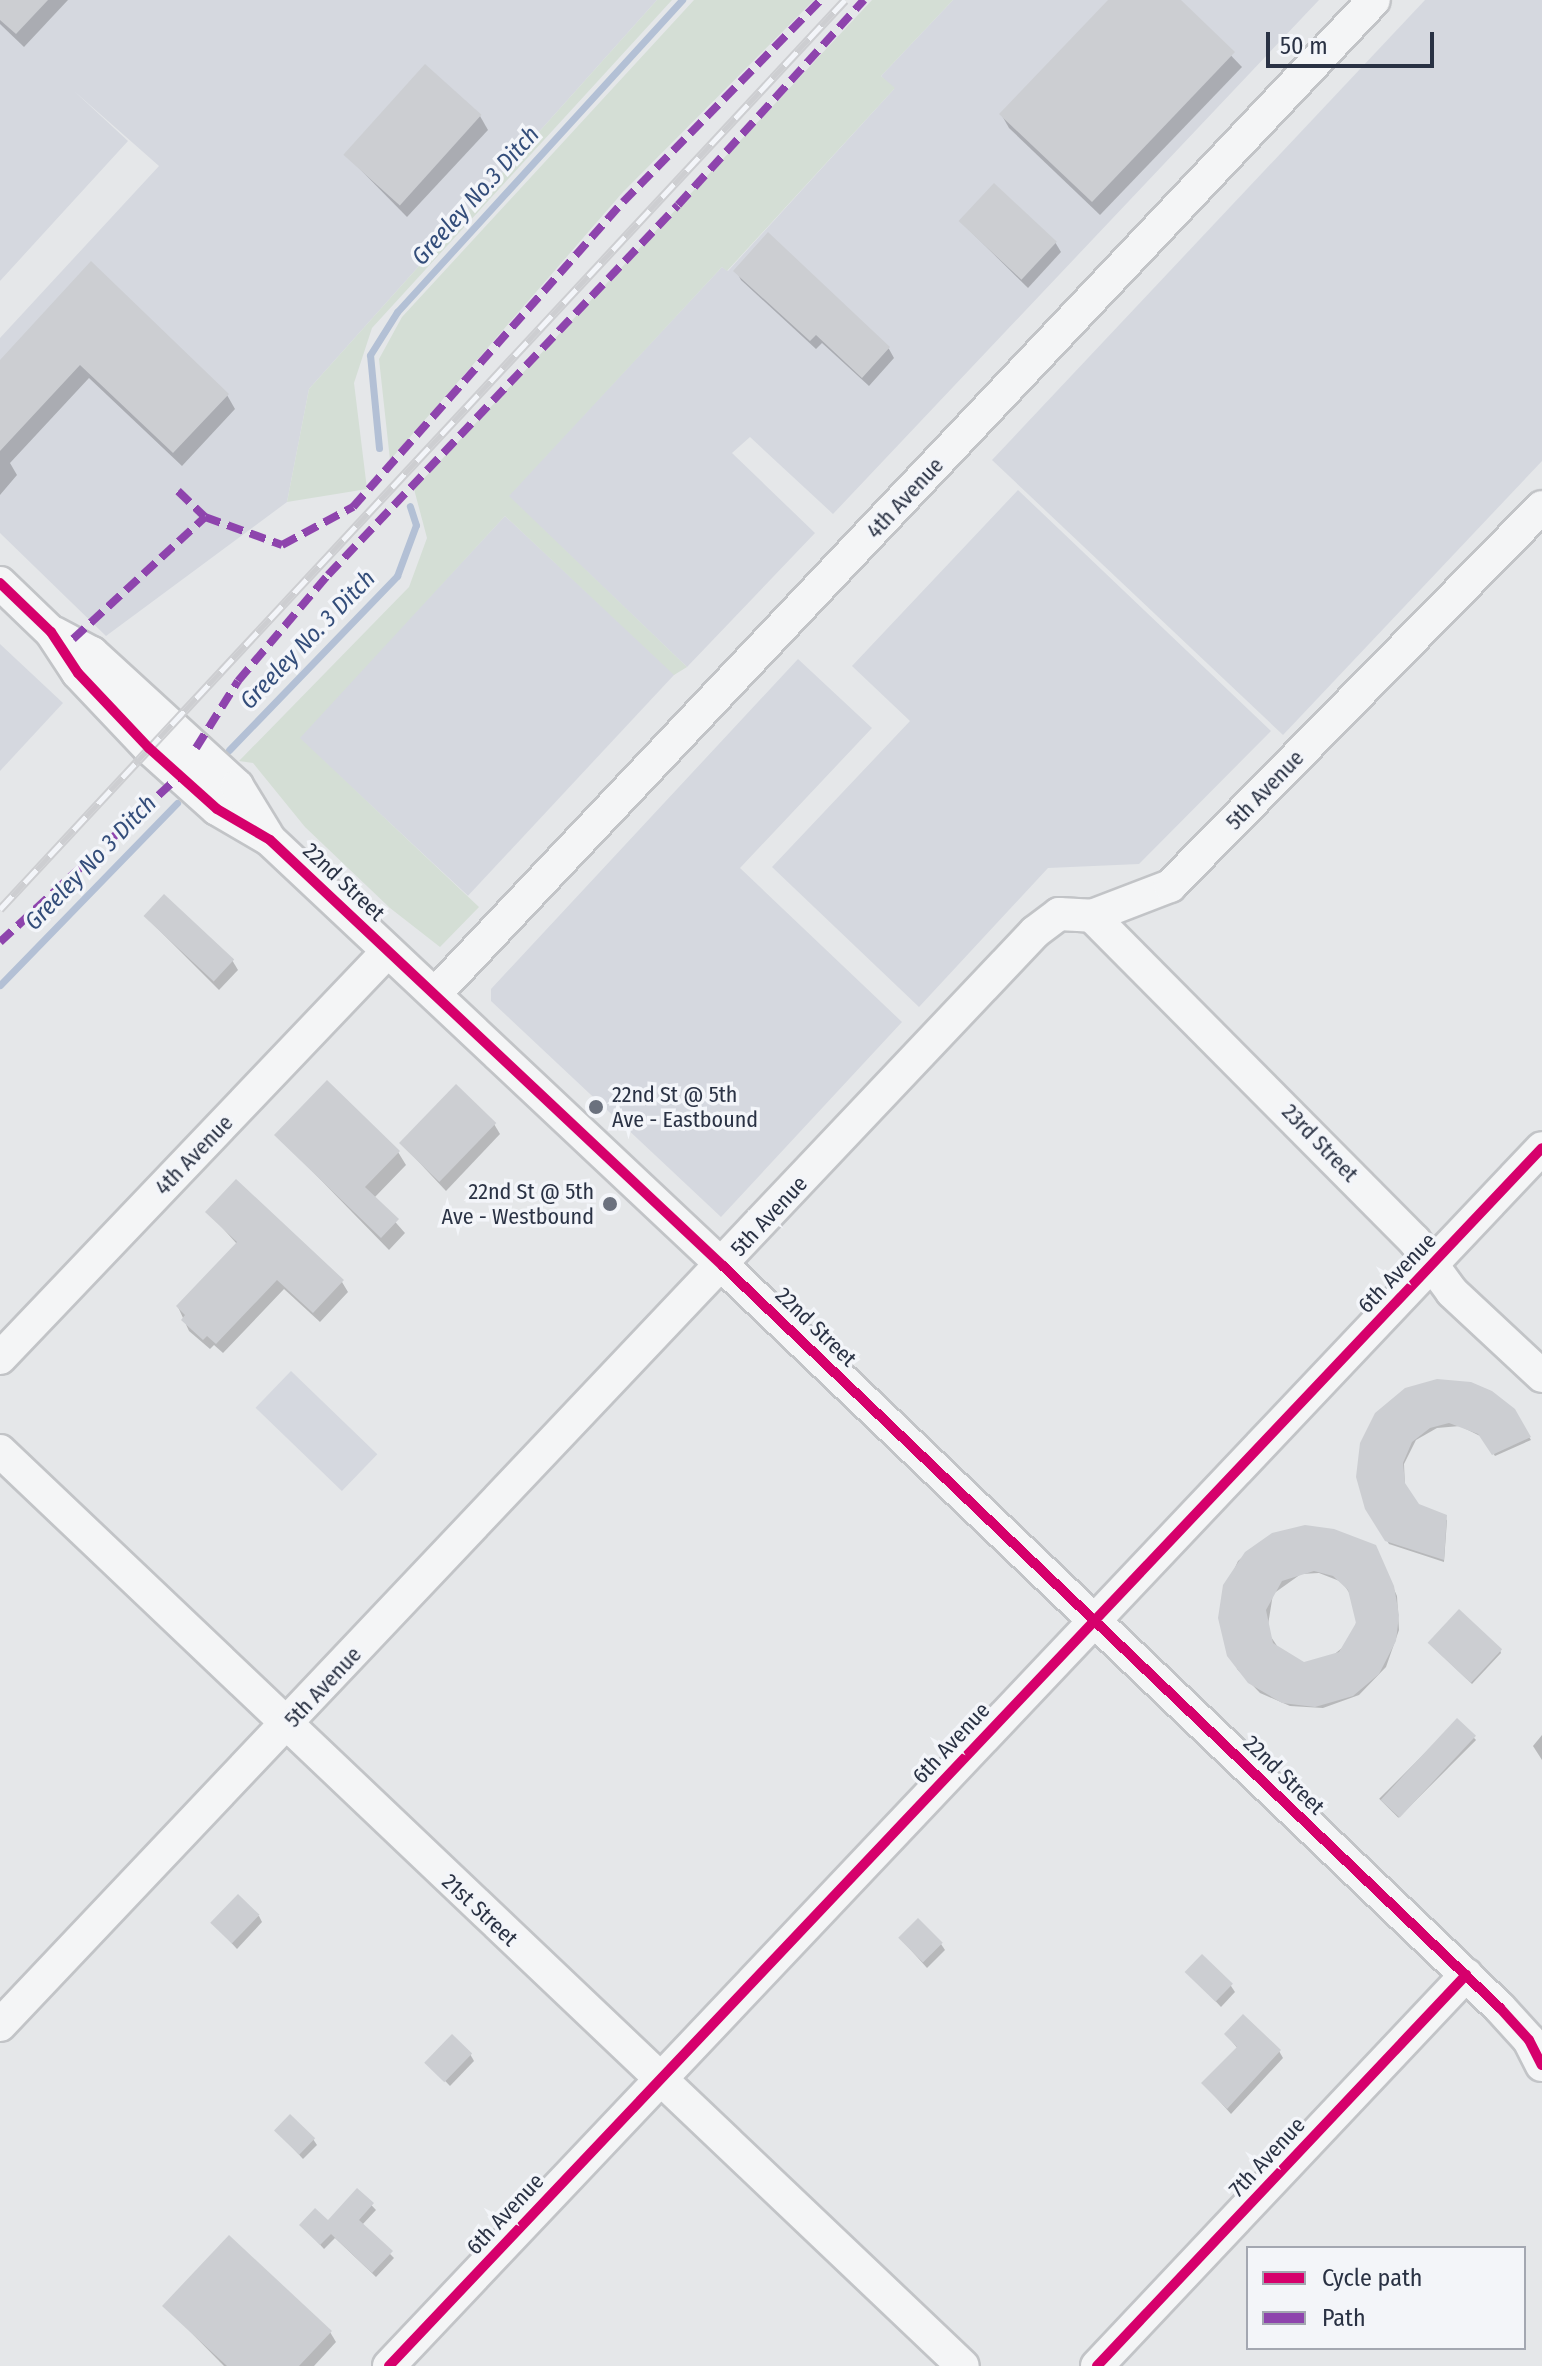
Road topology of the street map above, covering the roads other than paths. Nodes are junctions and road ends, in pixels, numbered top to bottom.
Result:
1 (1374, 0) edge
2 (1542, 507) edge
3 (0, 583) edge
4 (1092, 916) junction
5 (388, 951) junction
6 (435, 994) junction
7 (1542, 1148) edge
8 (723, 1266) junction
9 (1432, 1266) junction
10 (0, 1358) edge
11 (1542, 1376) edge
12 (0, 1451) edge
13 (1094, 1621) junction
14 (288, 1724) junction
15 (1466, 1975) junction
16 (0, 2025) edge
17 (1542, 2065) edge
18 (661, 2079) junction
19 (389, 2366) edge
20 (963, 2366) edge
21 (1097, 2366) edge

1 - 6 street, 4th Avenue
2 - 4 street, 5th Avenue
3 - 5 street, 22nd Street
4 - 8 street, 5th Avenue
4 - 9 street, 23rd Street
5 - 6 street, 22nd Street
5 - 10 street, 4th Avenue
6 - 8 street, 22nd Street
7 - 9 street, 6th Avenue
8 - 13 street, 22nd Street
8 - 14 street, 5th Avenue
9 - 11 street, 23rd Street
9 - 13 street, 6th Avenue
12 - 14 street, 21st Street
13 - 15 street, 22nd Street
13 - 18 street, 6th Avenue
14 - 16 street, 5th Avenue
14 - 18 street, 21st Street
15 - 17 street, 22nd Street
15 - 21 street, 7th Avenue
18 - 19 street, 6th Avenue
18 - 20 street, 21st Street

